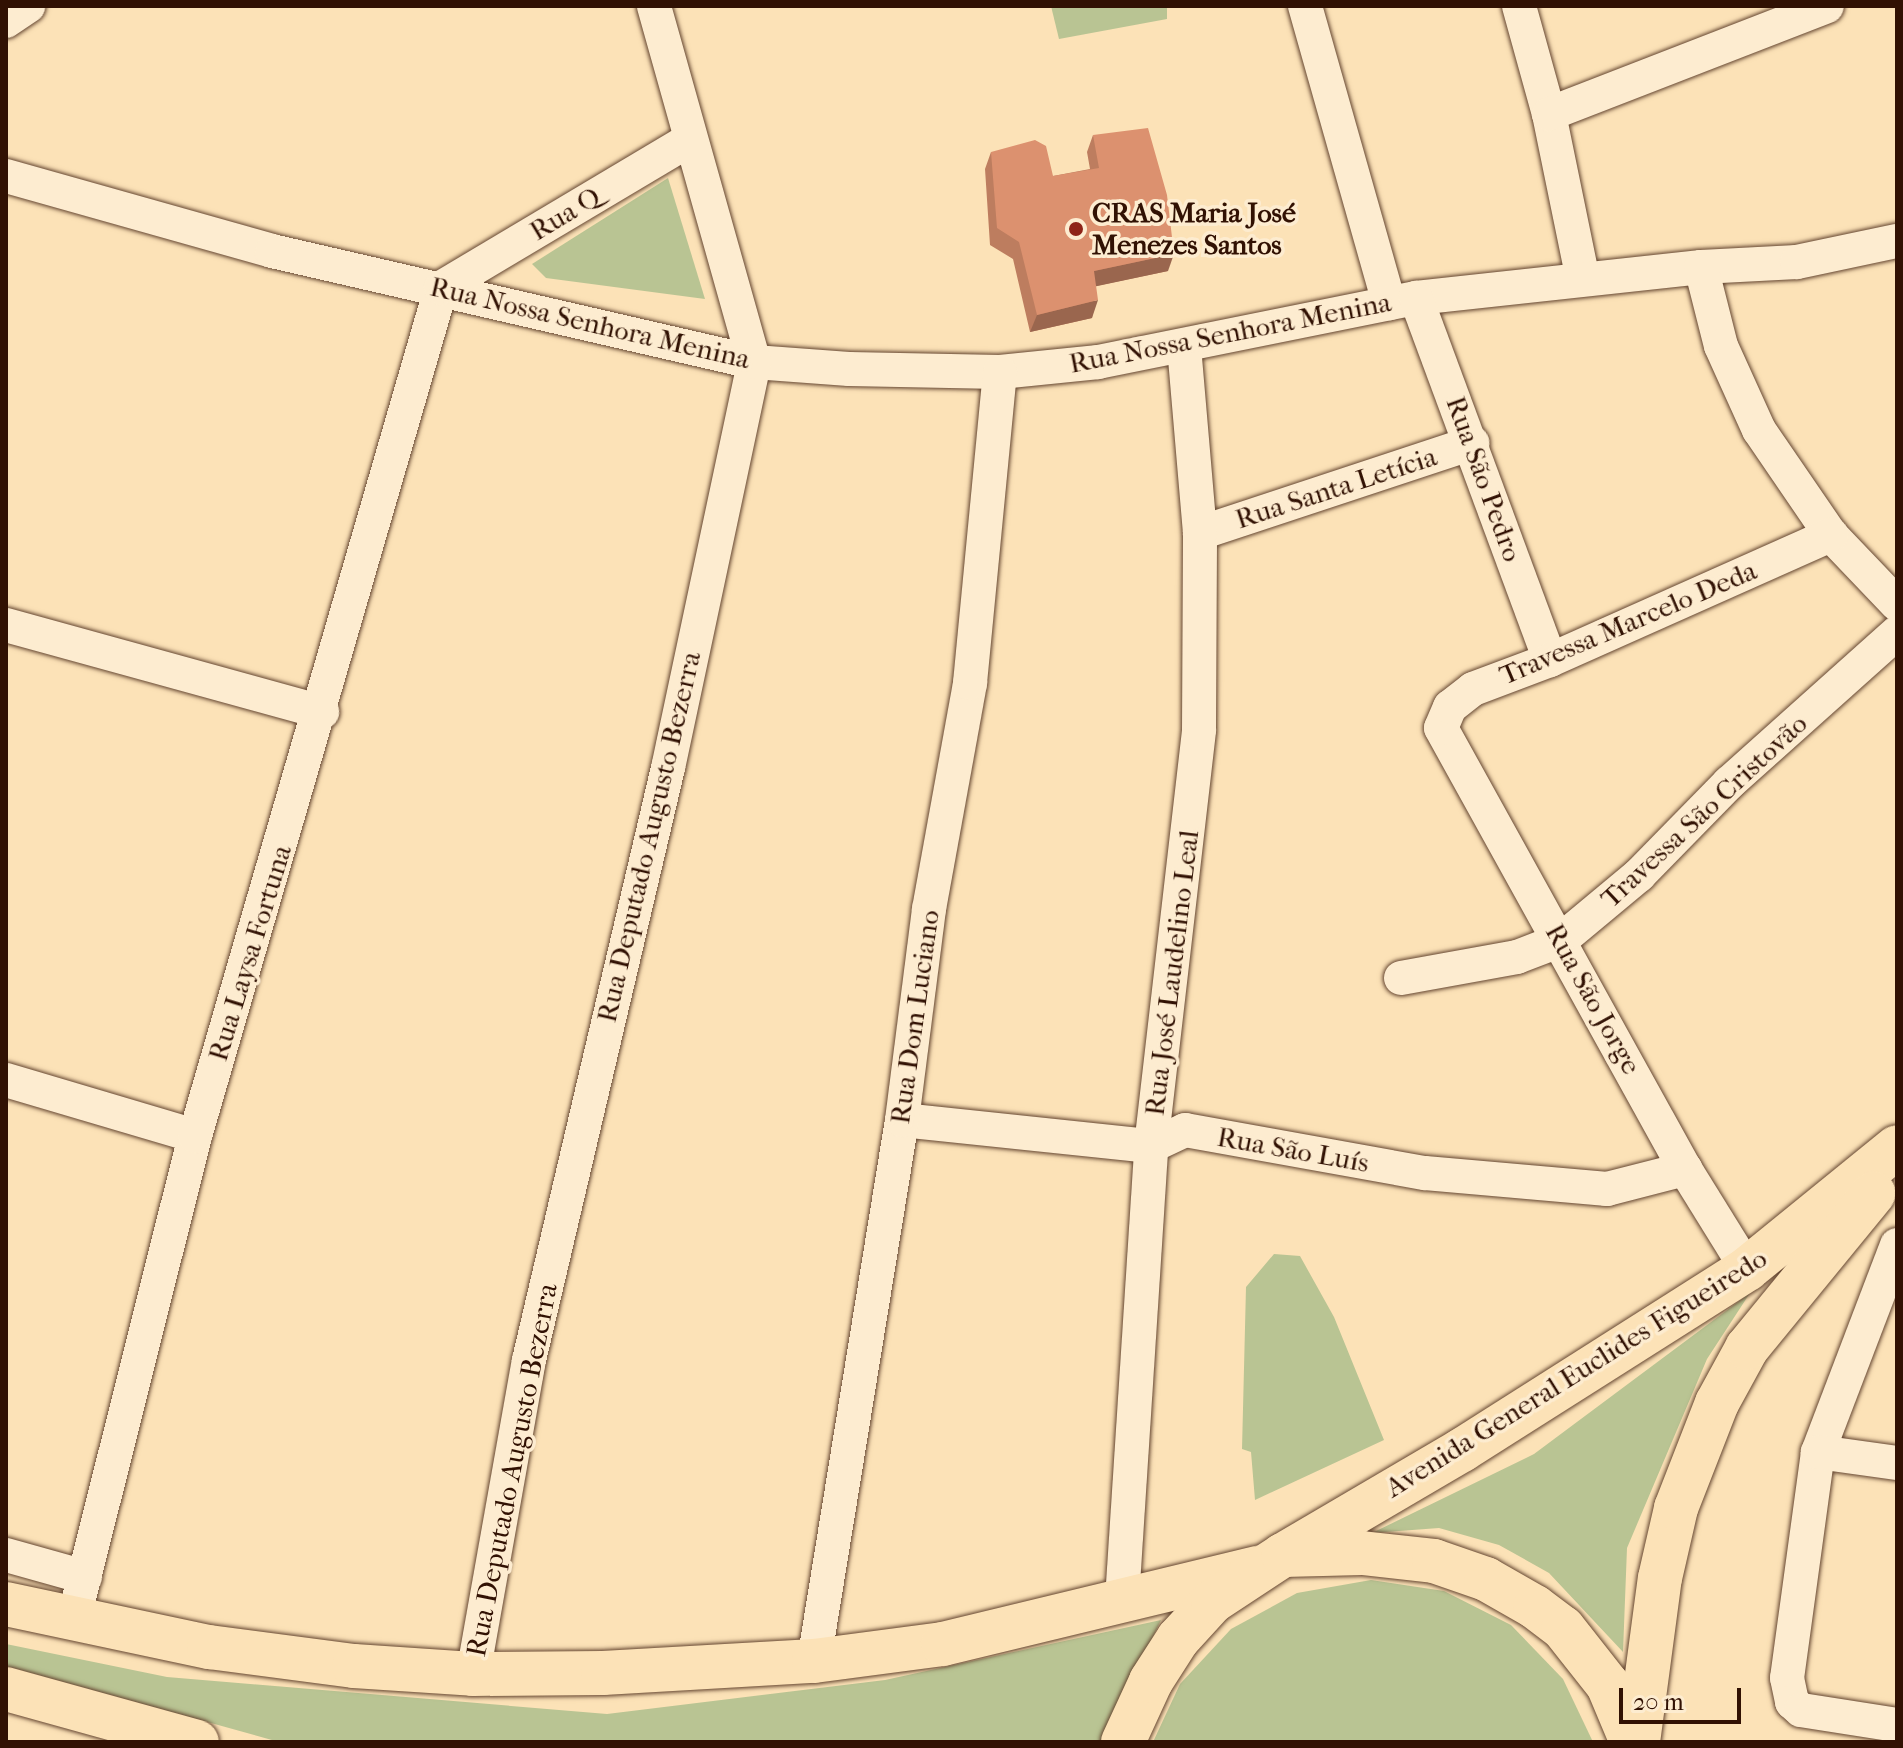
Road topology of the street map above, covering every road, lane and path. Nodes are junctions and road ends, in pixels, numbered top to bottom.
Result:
1 (28, 6) edge
2 (654, 6) edge
3 (1305, 6) edge
4 (1519, 6) edge
5 (1827, 6) edge
6 (6, 21) edge
7 (1549, 114) junction
8 (689, 140) junction
9 (6, 176) edge
10 (1897, 241) edge
11 (1701, 267) junction
12 (1583, 279) junction
13 (441, 288) junction
14 (1402, 300) junction
15 (1184, 347) junction
16 (754, 362) junction
17 (1000, 372) junction
18 (1472, 443) junction
19 (1200, 533) junction
20 (1831, 535) junction
21 (1897, 604) edge
22 (6, 625) edge
23 (1897, 633) edge
24 (1550, 660) junction
25 (322, 712) junction
26 (1441, 728) joint
27 (1561, 940) junction
28 (1401, 978) dead end
29 (6, 1080) edge
30 (902, 1120) junction
31 (195, 1136) junction
32 (1151, 1146) junction
33 (1897, 1147) edge
34 (1897, 1166) edge
35 (1685, 1169) junction
36 (1897, 1245) edge
37 (1747, 1269) junction
38 (1818, 1452) junction
39 (1897, 1463) edge
40 (6, 1555) edge
41 (1271, 1561) junction
42 (85, 1577) junction
43 (1122, 1600) junction
44 (6, 1604) edge
45 (73, 1622) junction
46 (814, 1661) junction
47 (473, 1674) junction
48 (6, 1689) edge
49 (1897, 1725) edge
50 (197, 1742) edge
51 (1123, 1742) edge
52 (1635, 1742) edge

1 - 6 street
2 - 8 street, Rua Deputado Augusto Bezerra
3 - 14 street, Rua São Pedro
4 - 7 street
5 - 7 street
7 - 12 street
8 - 13 street, Rua Q
8 - 16 street, Rua Deputado Augusto Bezerra
9 - 13 street, Rua Nossa Senhora Menina
10 - 11 street, Rua Nossa Senhora Menina
11 - 12 street, Rua Nossa Senhora Menina
11 - 20 street
12 - 14 street, Rua Nossa Senhora Menina
13 - 16 street, Rua Nossa Senhora Menina
13 - 25 street, Rua Laysa Fortuna
14 - 15 street, Rua Nossa Senhora Menina
14 - 18 street, Rua São Pedro
15 - 17 street, Rua Nossa Senhora Menina
15 - 19 street, Rua José Laudelino Leal
16 - 17 street, Rua Nossa Senhora Menina
16 - 47 street, Rua Deputado Augusto Bezerra
17 - 30 street, Rua Dom Luciano
18 - 19 street, Rua Santa Letícia
18 - 24 street, Rua São Pedro
19 - 32 street, Rua José Laudelino Leal
20 - 21 street
20 - 24 street, Travessa Marcelo Deda
22 - 25 street
23 - 27 street, Travessa São Cristovão
24 - 26 street, Travessa Marcelo Deda
25 - 31 street, Rua Laysa Fortuna
26 - 27 street, Rua São Jorge
27 - 28 street, Travessa São Cristovão
27 - 35 street, Rua São Jorge
29 - 31 street
30 - 32 street, Rua São Luís
30 - 46 street, Rua Dom Luciano
31 - 42 street, Rua Laysa Fortuna
32 - 35 street, Rua São Luís
32 - 43 street, Rua José Laudelino Leal
33 - 37 main road, Avenida General Euclides Figueiredo
34 - 52 main road, Avenida General Euclides Figueiredo
35 - 37 street, Rua São Jorge
36 - 38 street
37 - 41 main road, Avenida General Euclides Figueiredo
38 - 39 street
38 - 49 street
40 - 42 street
41 - 43 main road, Avenida General Euclides Figueiredo
41 - 51 main road
41 - 52 main road
42 - 45 street, Rua Laysa Fortuna
43 - 46 main road, Avenida General Euclides Figueiredo
44 - 45 main road, Avenida General Euclides Figueiredo
45 - 47 main road, Avenida General Euclides Figueiredo
46 - 47 main road, Avenida General Euclides Figueiredo
48 - 50 main road

